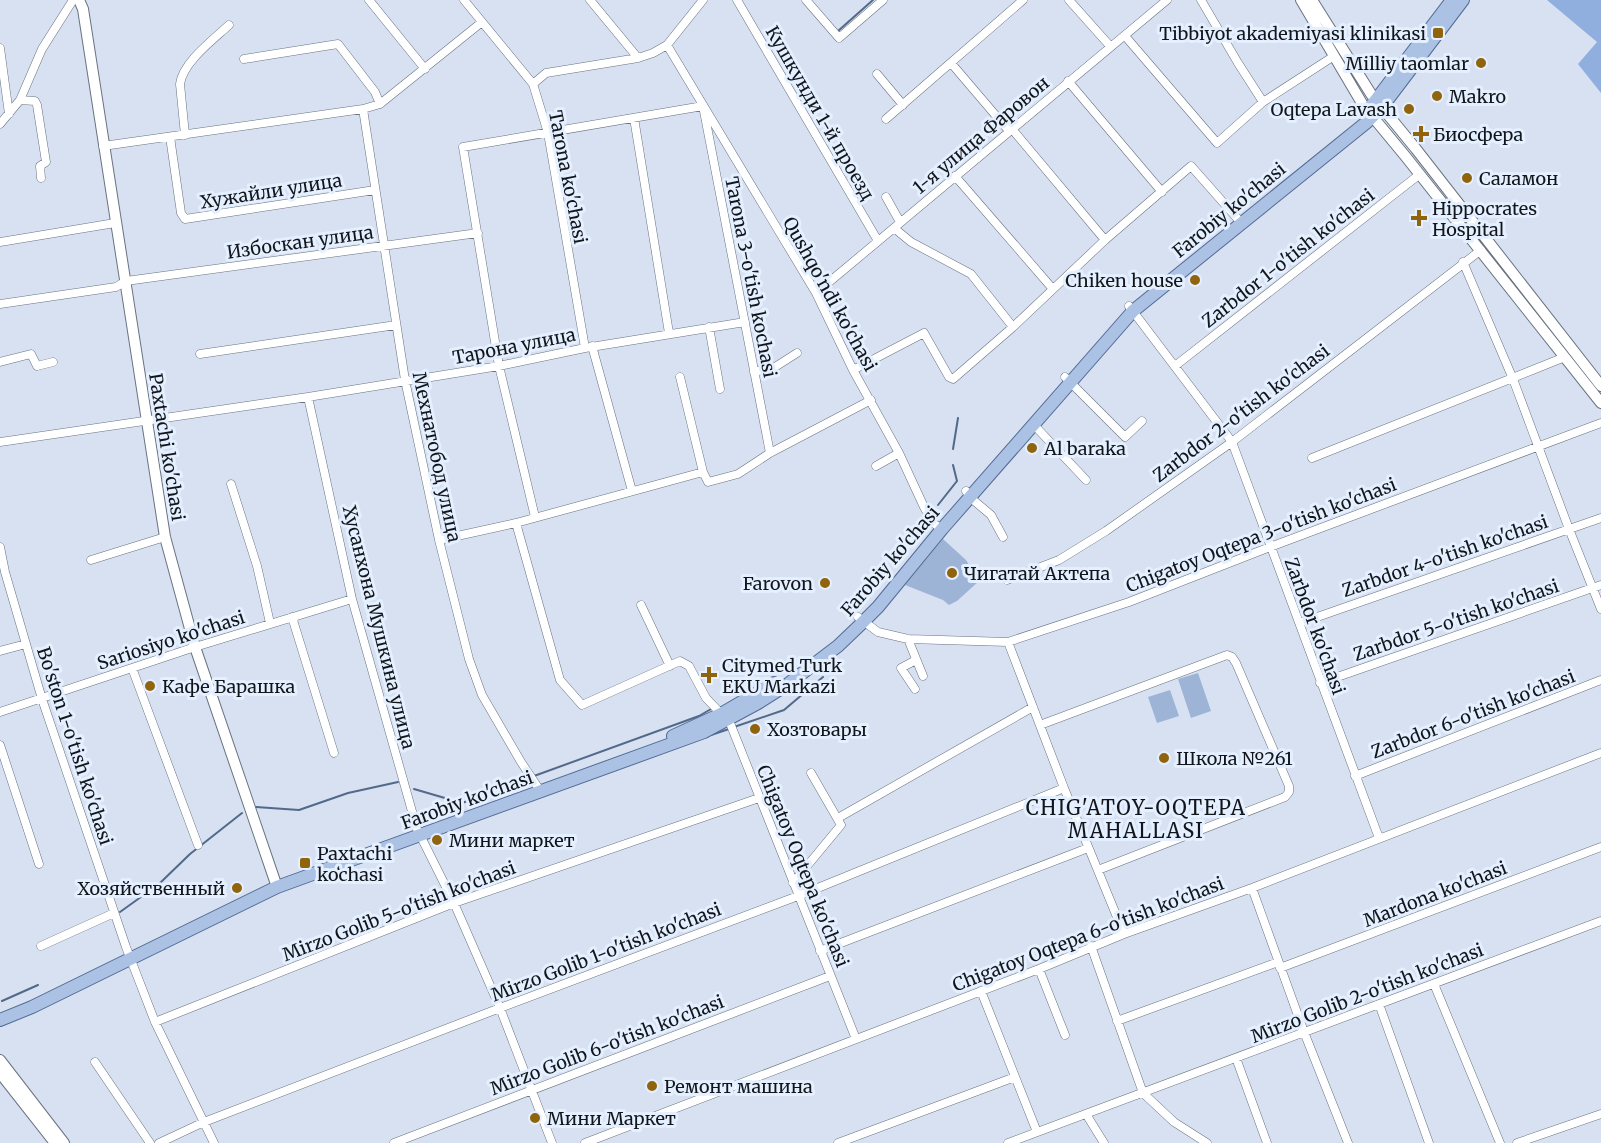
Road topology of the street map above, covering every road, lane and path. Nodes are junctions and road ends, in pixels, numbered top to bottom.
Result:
1 (73, 0) edge
2 (79, 0) edge
3 (369, 0) edge
4 (464, 0) edge
5 (590, 0) edge
6 (737, 0) edge
7 (806, 0) edge
8 (883, 0) edge
9 (1023, 0) edge
10 (1069, 0) edge
11 (1167, 0) edge
12 (1201, 0) edge
13 (1301, 0) edge
14 (1312, 0) edge
15 (1452, 0) edge
16 (1463, 0) edge
17 (699, 1) edge
18 (482, 22) junction
19 (229, 25) dead end
20 (1125, 36) junction
21 (667, 45) junction
22 (1110, 46) junction
23 (0, 48) edge
24 (1334, 56) junction
25 (638, 58) junction
26 (244, 59) dead end
27 (951, 63) junction
28 (425, 69) junction
29 (877, 74) dead end
30 (1068, 81) junction
31 (533, 84) junction
32 (20, 100) junction
33 (1263, 102) junction
34 (380, 104) junction
35 (1379, 104) junction
36 (903, 105) junction
37 (703, 106) junction
38 (363, 110) junction
39 (1370, 113) junction
40 (9, 114) junction
41 (634, 118) junction
42 (886, 119) dead end
43 (0, 124) edge
44 (1010, 130) junction
45 (548, 133) junction
46 (185, 135) junction
47 (170, 137) junction
48 (103, 146) junction
49 (1416, 149) junction
50 (1406, 157) junction
51 (1420, 174) junction
52 (956, 176) junction
53 (41, 178) dead end
54 (375, 190) junction
55 (1162, 192) junction
56 (886, 197) dead end
57 (1237, 218) junction
58 (115, 223) junction
59 (897, 225) junction
60 (477, 233) junction
61 (1105, 240) junction
62 (878, 241) junction
63 (0, 242) edge
64 (383, 246) junction
65 (1480, 250) junction
66 (1463, 262) junction
67 (126, 281) junction
68 (1052, 288) junction
69 (816, 293) junction
70 (0, 304) edge
71 (1131, 309) junction
72 (745, 322) junction
73 (396, 325) junction
74 (709, 327) junction
75 (1013, 327) junction
76 (669, 333) junction
77 (589, 347) junction
78 (797, 353) dead end
79 (200, 354) dead end
80 (1565, 357) junction
81 (53, 362) dead end
82 (0, 363) edge
83 (500, 366) junction
84 (1174, 366) junction
85 (853, 370) junction
86 (754, 372) junction
87 (680, 377) dead end
88 (1068, 379) junction
89 (1513, 379) junction
90 (405, 380) junction
91 (1601, 386) edge
92 (720, 389) dead end
93 (308, 397) junction
94 (871, 400) junction
95 (1601, 403) edge
96 (146, 420) junction
97 (1142, 421) dead end
98 (1601, 423) edge
99 (1033, 424) junction
100 (0, 442) edge
101 (1232, 442) junction
102 (1538, 447) junction
103 (770, 453) junction
104 (899, 453) junction
105 (1312, 458) dead end
106 (876, 466) dead end
107 (703, 472) junction
108 (1086, 480) dead end
109 (231, 484) dead end
110 (632, 491) junction
111 (968, 494) junction
112 (535, 517) junction
113 (1601, 518) edge
114 (516, 523) junction
115 (939, 527) junction
116 (1569, 529) junction
117 (165, 537) junction
118 (1003, 537) dead end
119 (439, 540) junction
120 (0, 547) edge
121 (1270, 547) junction
122 (91, 560) dead end
123 (2, 573) edge
124 (1007, 580) dead end
125 (1597, 586) edge
126 (352, 599) junction
127 (641, 605) dead end
128 (1601, 609) edge
129 (292, 617) junction
130 (861, 620) junction
131 (270, 623) junction
132 (1300, 624) junction
133 (908, 639) junction
134 (1008, 642) junction
135 (26, 644) junction
136 (195, 647) junction
137 (0, 651) edge
138 (916, 660) junction
139 (670, 666) junction
140 (132, 668) junction
141 (923, 676) dead end
142 (1601, 680) edge
143 (1320, 683) junction
144 (915, 689) dead end
145 (42, 699) junction
146 (1033, 707) junction
147 (0, 712) edge
148 (722, 715) junction
149 (1040, 725) junction
150 (0, 745) edge
151 (334, 753) dead end
152 (1601, 753) edge
153 (811, 773) dead end
154 (1355, 776) junction
155 (1064, 788) junction
156 (538, 789) junction
157 (759, 798) junction
158 (838, 818) junction
159 (419, 832) junction
160 (1379, 838) junction
161 (198, 845) dead end
162 (1601, 847) edge
163 (1088, 848) junction
164 (39, 864) dead end
165 (1098, 870) junction
166 (793, 883) junction
167 (276, 884) junction
168 (1252, 888) junction
169 (798, 896) junction
170 (454, 903) junction
171 (114, 914) junction
172 (1601, 921) edge
173 (1124, 934) junction
174 (42, 946) dead end
175 (1091, 946) junction
176 (820, 951) junction
177 (130, 956) junction
178 (1279, 965) junction
179 (1039, 969) junction
180 (830, 976) junction
181 (1434, 984) junction
182 (981, 991) junction
183 (1379, 1004) junction
184 (500, 1008) junction
185 (0, 1012) edge
186 (0, 1020) edge
187 (1117, 1021) junction
188 (155, 1023) junction
189 (1304, 1032) junction
190 (1065, 1035) dead end
191 (856, 1039) junction
192 (1236, 1058) junction
193 (0, 1060) edge
194 (95, 1062) dead end
195 (0, 1073) edge
196 (1015, 1077) junction
197 (532, 1090) junction
198 (1143, 1093) junction
199 (1086, 1114) junction
200 (1601, 1114) edge
201 (204, 1122) junction
202 (1037, 1132) junction
203 (1018, 1141) edge
204 (164, 1142) edge
205 (55, 1143) edge
206 (64, 1143) edge
207 (150, 1143) edge
208 (214, 1143) edge
209 (394, 1143) edge
210 (552, 1143) edge
211 (585, 1143) edge
212 (838, 1143) edge
213 (1008, 1143) edge
214 (1104, 1143) edge
215 (1208, 1143) edge
216 (1267, 1143) edge
217 (1348, 1143) edge
218 (1429, 1143) edge
219 (1500, 1143) edge
220 (1517, 1143) edge

1 - 32 street
2 - 48 main road, Paxtachi ko'chasi
3 - 28 street
4 - 18 street, Tarona ko'chasi
5 - 25 street
6 - 62 street, Кушкунди 1-й проезд
7 - 8 street
9 - 27 street
10 - 22 street
11 - 20 street, 1-я улица Фаровон
12 - 33 street
13 - 24 main road
14 - 35 main road
15 - 35 main road, Farobiy ko'chasi
16 - 35 main road, Farobiy ko'chasi
17 - 21 street
18 - 28 street
18 - 31 street, Tarona ko'chasi
19 - 46 street
20 - 22 street, 1-я улица Фаровон
20 - 33 street
21 - 25 street
21 - 37 street, Qushqo'ndi ko'chasi
22 - 30 street, 1-я улица Фаровон
23 - 40 street
24 - 33 street
24 - 39 main road
25 - 31 street
26 - 34 street
27 - 36 street
27 - 44 street
28 - 34 street
29 - 36 street
30 - 44 street, 1-я улица Фаровон
30 - 55 street
31 - 45 street, Tarona ko'chasi
32 - 40 street
32 - 53 street
34 - 38 street
35 - 39 main road, Farobiy ko'chasi
35 - 49 main road
36 - 42 street
37 - 41 street
37 - 69 street, Qushqo'ndi ko'chasi
37 - 72 street, Tarona 3-o'tish kochasi
38 - 46 street
38 - 54 street, Мехнатобод улица
39 - 50 main road
39 - 57 main road, Farobiy ko'chasi
39 - 71 main road, Farobiy ko'chasi
40 - 43 street
41 - 45 street
41 - 76 street
44 - 52 street, 1-я улица Фаровон
44 - 61 street
45 - 60 street
45 - 77 street, Tarona ko'chasi
46 - 47 street
47 - 48 street
47 - 54 street, Хужайли улица
48 - 58 main road, Paxtachi ko'chasi
49 - 50 main road
49 - 91 main road
50 - 51 main road
51 - 65 main road
51 - 84 street, Zarbdor 1-o'tish ko'chasi
52 - 59 street, 1-я улица Фаровон
52 - 68 street
54 - 64 street, Мехнатобод улица
55 - 57 street
55 - 61 street
56 - 59 street
57 - 71 main road, Farobiy ko'chasi
58 - 63 street
58 - 67 main road, Paxtachi ko'chasi
59 - 62 street, 1-я улица Фаровон
59 - 75 street
60 - 64 street, Избоскан улица
60 - 83 street
61 - 68 street
62 - 69 street, 1-я улица Фаровон
64 - 67 street, Избоскан улица
64 - 73 street, Мехнатобод улица
65 - 66 street, Zarbdor 2-o'tish ko'chasi
65 - 80 main road
66 - 89 street
66 - 101 street, Zarbdor 2-o'tish ko'chasi
67 - 70 street, Избоскан улица
67 - 96 main road, Paxtachi ko'chasi
68 - 75 street
69 - 85 street, Qushqo'ndi ko'chasi
71 - 84 street, Zarbdor ko'chasi
71 - 88 main road, Farobiy ko'chasi
72 - 74 street, Тарона улица
72 - 86 street, Tarona 3-o'tish kochasi
73 - 79 street
73 - 90 street, Мехнатобод улица
74 - 76 street, Тарона улица
74 - 92 street
75 - 85 street
76 - 77 street, Тарона улица
77 - 83 street, Тарона улица
77 - 110 street, Tarona ko'chasi
78 - 86 street
80 - 89 street
80 - 95 main road
81 - 82 street
83 - 90 street, Тарона улица
83 - 112 street
84 - 101 street, Zarbdor ko'chasi
85 - 94 street, Qushqo'ndi ko'chasi
86 - 103 street, Tarona 3-o'tish kochasi
87 - 107 street
88 - 97 street
88 - 99 main road, Farobiy ko'chasi
88 - 111 main road, Farobiy ko'chasi
89 - 102 street
89 - 105 street
90 - 93 street, Тарона улица
90 - 119 street, Мехнатобод улица
93 - 96 street, Тарона улица
93 - 126 street, Хусанхона Мушкина улица
94 - 103 street
94 - 104 street, Qushqo'ndi ko'chasi
96 - 100 street, Тарона улица
96 - 117 main road, Paxtachi ko'chasi
98 - 102 street, Chigatoy Oqtepa 3-o'tish ko'chasi
99 - 108 street
99 - 111 main road, Farobiy ko'chasi
101 - 121 street, Zarbdor ko'chasi
101 - 124 street, Zarbdor 2-o'tish ko'chasi
102 - 116 street
102 - 121 street, Chigatoy Oqtepa 3-o'tish ko'chasi
103 - 107 street
104 - 106 street
104 - 115 street, Qushqo'ndi ko'chasi
107 - 110 street
109 - 131 street
110 - 112 street
111 - 115 main road, Farobiy ko'chasi
111 - 118 street
112 - 114 street
113 - 116 street, Zarbdor 4-o'tish ko'chasi
114 - 119 street
114 - 139 street
115 - 130 main road, Farobiy ko'chasi
116 - 125 street
116 - 132 street, Zarbdor 4-o'tish ko'chasi
117 - 122 street
117 - 136 main road, Paxtachi ko'chasi
119 - 156 street, Мехнатобод улица
120 - 123 street, Bo'ston 1-o'tish ko'chasi
121 - 132 street, Zarbdor ko'chasi
121 - 134 street, Chigatoy Oqtepa 3-o'tish ko'chasi
123 - 135 street, Bo'ston 1-o'tish ko'chasi
125 - 128 street
125 - 143 street, Zarbdor 5-o'tish ko'chasi
126 - 129 street, Sariosiyo ko'chasi
126 - 159 street, Хусанхона Мушкина улица
127 - 139 street
129 - 131 street, Sariosiyo ko'chasi
129 - 151 street
130 - 133 street, Chigatoy Oqtepa 3-o'tish ko'chasi
130 - 148 main road, Farobiy ko'chasi
131 - 136 street, Sariosiyo ko'chasi
132 - 143 street, Zarbdor ko'chasi
133 - 134 street, Chigatoy Oqtepa 3-o'tish ko'chasi
133 - 138 street
134 - 146 street
135 - 137 street
135 - 145 street, Bo'ston 1-o'tish ko'chasi
136 - 140 street, Sariosiyo ko'chasi
136 - 167 main road, Paxtachi ko'chasi
138 - 141 street
138 - 144 street
139 - 148 street, Chigatoy Oqtepa ko'chasi
140 - 145 street, Sariosiyo ko'chasi
140 - 161 street
142 - 154 street, Zarbdor 6-o'tish ko'chasi
143 - 154 street, Zarbdor ko'chasi
145 - 147 street, Sariosiyo ko'chasi
145 - 171 street, Bo'ston 1-o'tish ko'chasi
146 - 149 street
146 - 158 street
148 - 156 main road, Farobiy ko'chasi
148 - 157 street, Chigatoy Oqtepa ko'chasi
149 - 155 street
149 - 165 street
150 - 164 street
152 - 160 street, Chigatoy Oqtepa 6-o'tish ko'chasi
153 - 158 street
154 - 160 street, Zarbdor ko'chasi
155 - 163 street
155 - 169 street, Mirzo Golib 1-o'tish ko'chasi
156 - 159 main road, Farobiy ko'chasi
157 - 166 street, Chigatoy Oqtepa ko'chasi
157 - 170 street, Mirzo Golib 5-o'tish ko'chasi
158 - 166 street
159 - 167 main road, Farobiy ko'chasi
159 - 170 street, Хусанхона Мушкина улица
160 - 168 street, Chigatoy Oqtepa 6-o'tish ko'chasi
162 - 178 street, Mardona ko'chasi
163 - 165 street
163 - 176 street
165 - 173 street
166 - 169 street, Chigatoy Oqtepa ko'chasi
167 - 177 main road, Farobiy ko'chasi
168 - 173 street, Chigatoy Oqtepa 6-o'tish ko'chasi
168 - 178 street
169 - 176 street, Chigatoy Oqtepa ko'chasi
169 - 184 street, Mirzo Golib 1-o'tish ko'chasi
170 - 184 street, Хусанхона Мушкина улица
170 - 188 street, Mirzo Golib 5-o'tish ko'chasi
171 - 174 street
171 - 177 street, Bo'ston 1-o'tish ko'chasi
172 - 181 street, Mirzo Golib 2-o'tish ko'chasi
173 - 175 street, Chigatoy Oqtepa 6-o'tish ko'chasi
175 - 179 street, Chigatoy Oqtepa 6-o'tish ko'chasi
175 - 187 street
176 - 180 street, Chigatoy Oqtepa ko'chasi
177 - 185 main road, Farobiy ko'chasi
177 - 186 main road, Farobiy ko'chasi
177 - 188 street, Bo'ston 1-o'tish ko'chasi
178 - 187 street, Mardona ko'chasi
178 - 189 street
179 - 182 street, Chigatoy Oqtepa 6-o'tish ko'chasi
179 - 190 street
180 - 191 street, Chigatoy Oqtepa ko'chasi
180 - 197 street, Mirzo Golib 6-o'tish ko'chasi
181 - 183 street, Mirzo Golib 2-o'tish ko'chasi
181 - 219 street
182 - 191 street, Chigatoy Oqtepa 6-o'tish ko'chasi
182 - 196 street
183 - 189 street, Mirzo Golib 2-o'tish ko'chasi
183 - 218 street
184 - 197 street, Хусанхона Мушкина улица
184 - 201 street, Mirzo Golib 1-o'tish ko'chasi
187 - 198 street
188 - 201 street, Bo'ston 1-o'tish ko'chasi
189 - 192 street, Mirzo Golib 2-o'tish ko'chasi
189 - 217 street
191 - 211 street, Chigatoy Oqtepa 6-o'tish ko'chasi
192 - 198 street, Mirzo Golib 2-o'tish ko'chasi
192 - 216 street
193 - 206 main road
194 - 207 street
195 - 205 main road
196 - 202 street
196 - 212 street
197 - 209 street, Mirzo Golib 6-o'tish ko'chasi
197 - 210 street, Хусанхона Мушкина улица
198 - 199 street, Mirzo Golib 2-o'tish ko'chasi
198 - 215 street
199 - 202 street, Mirzo Golib 2-o'tish ko'chasi
199 - 214 street
200 - 220 street
201 - 204 street, Mirzo Golib 1-o'tish ko'chasi
201 - 208 street, Bo'ston 1-o'tish ko'chasi
202 - 203 street, Mirzo Golib 2-o'tish ko'chasi
203 - 213 street, Mirzo Golib 2-o'tish ko'chasi

